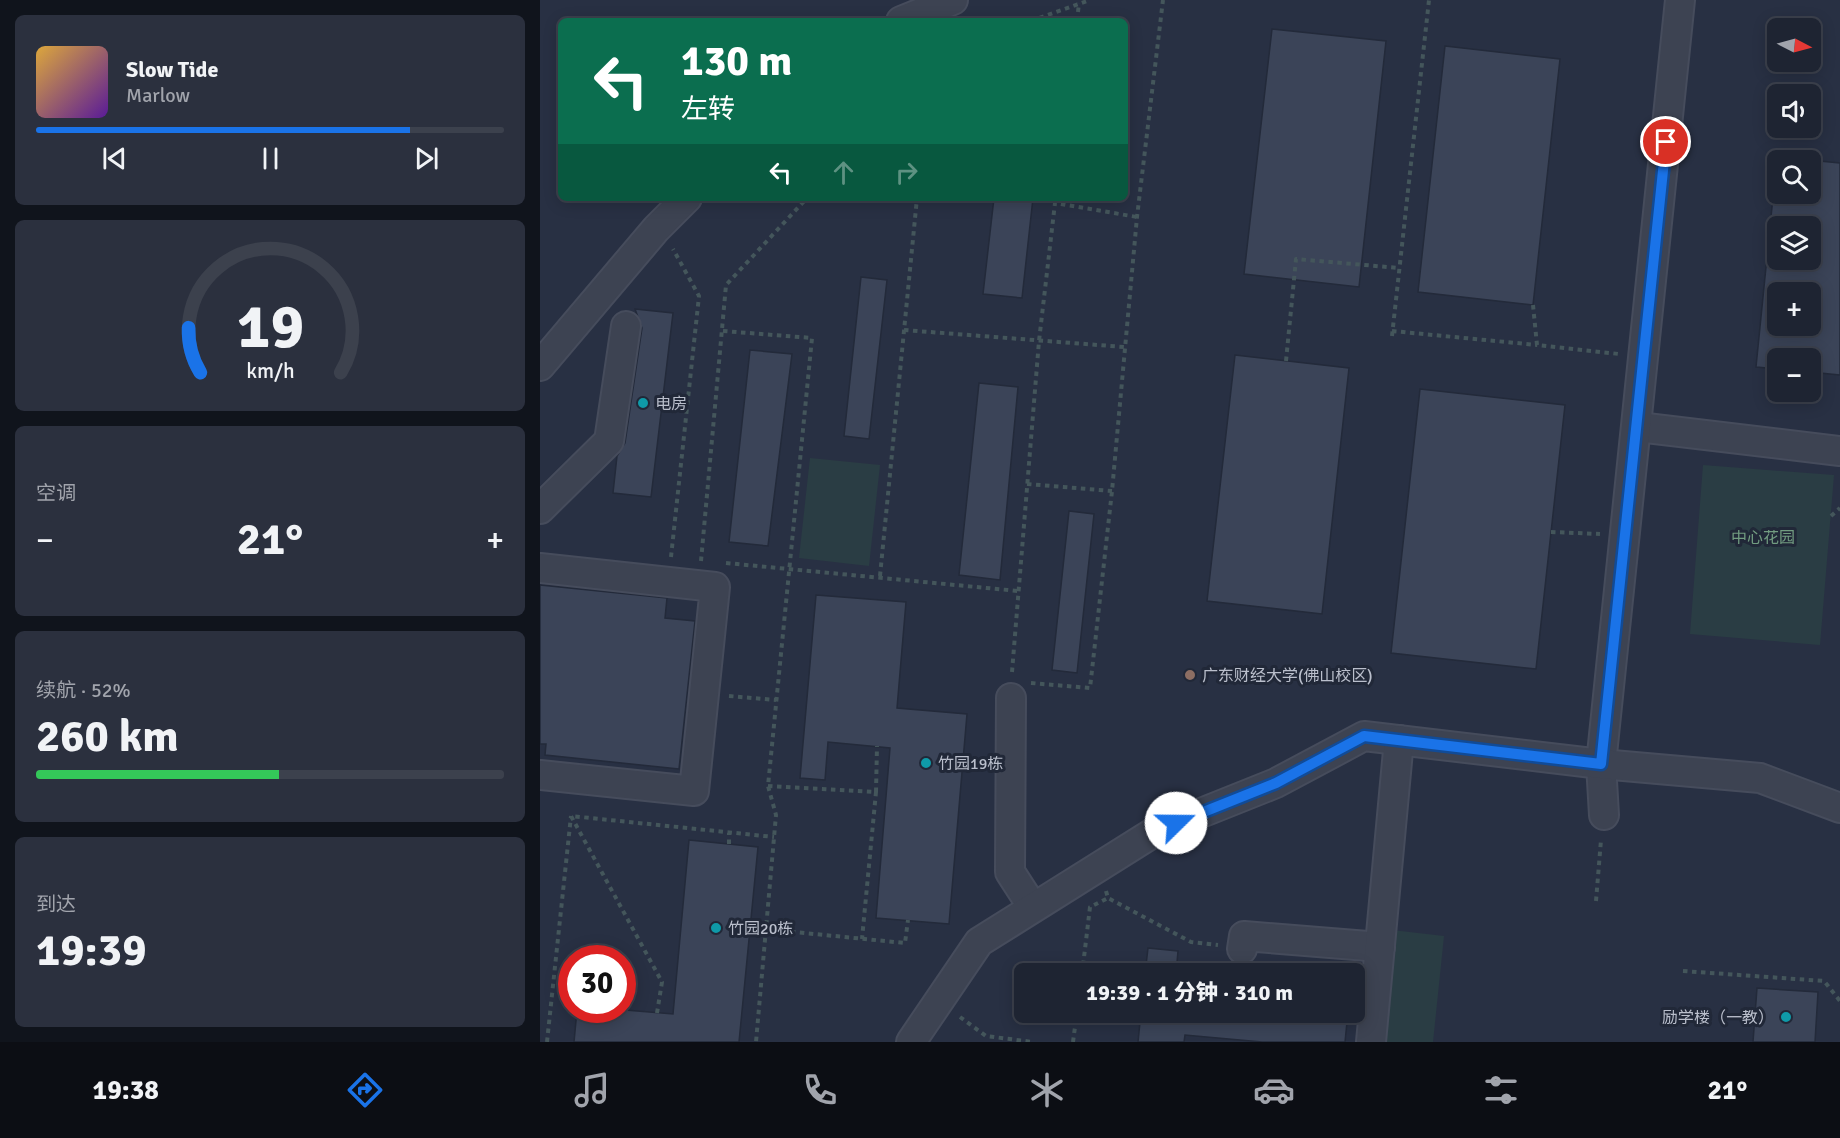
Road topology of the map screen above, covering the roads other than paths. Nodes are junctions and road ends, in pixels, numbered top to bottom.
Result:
1 (953, 0) edge
2 (1680, 0) edge
3 (908, 18) edge
4 (684, 201) edge
5 (626, 326) dead end
6 (540, 366) edge
7 (1638, 427) junction
8 (1840, 451) edge
9 (540, 509) edge
10 (540, 568) edge
11 (1011, 689) road end
12 (1399, 740) junction
13 (1601, 764) junction
14 (540, 775) edge
15 (1840, 808) edge
16 (1604, 815) road end
17 (1032, 906) junction
18 (1380, 947) junction
19 (1242, 949) road end
20 (911, 1042) edge
21 (1371, 1042) edge

1 - 3 street
2 - 7 street
4 - 6 street
5 - 9 street
7 - 8 street
7 - 13 street
10 - 14 street
11 - 17 street
12 - 13 street
12 - 17 street
12 - 18 street
13 - 15 street
13 - 16 street
17 - 20 street
18 - 19 street
18 - 21 street

